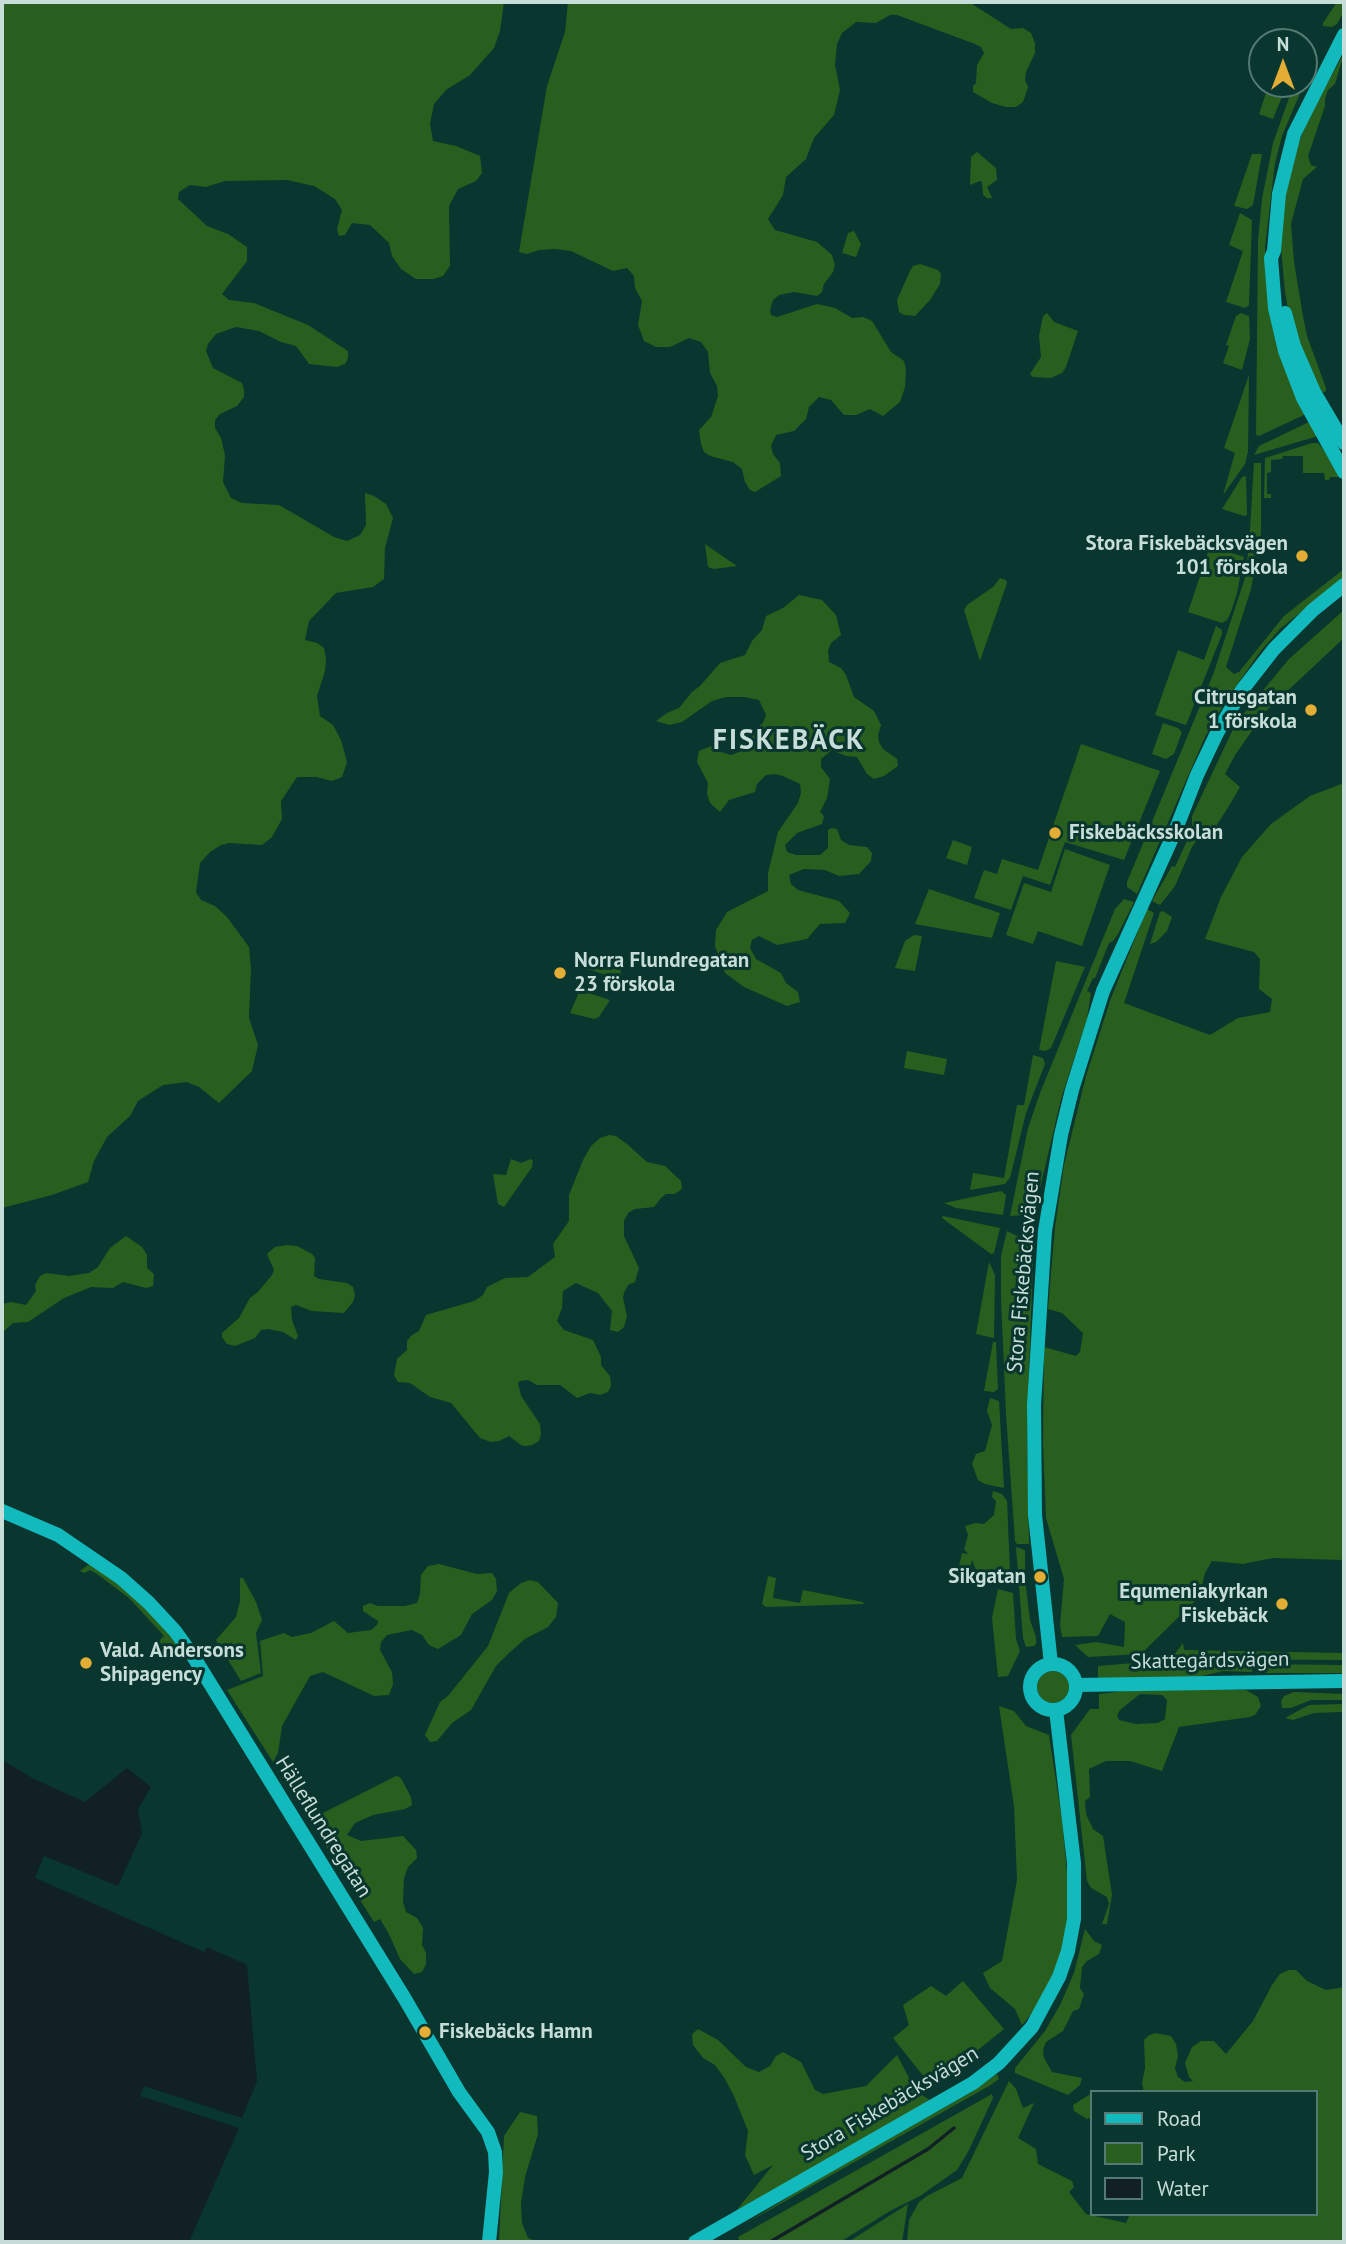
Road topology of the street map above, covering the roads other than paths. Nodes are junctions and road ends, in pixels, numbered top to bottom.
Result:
1 (1344, 35) edge
2 (1274, 251) junction
3 (1344, 443) edge
4 (1344, 472) edge
5 (1344, 585) edge
6 (2, 1511) edge
7 (1051, 1664) junction
8 (1344, 1681) edge
9 (1076, 1685) junction
10 (1056, 1710) junction
11 (489, 2242) edge
12 (695, 2242) edge

1 - 2 street
2 - 3 street
2 - 4 street
5 - 7 street, Stora Fiskebäcksvägen
6 - 11 street, Hälleflundregatan
7 - 9 street
7 - 10 street
8 - 9 street, Skattegårdsvägen
9 - 10 street
10 - 12 street, Stora Fiskebäcksvägen

